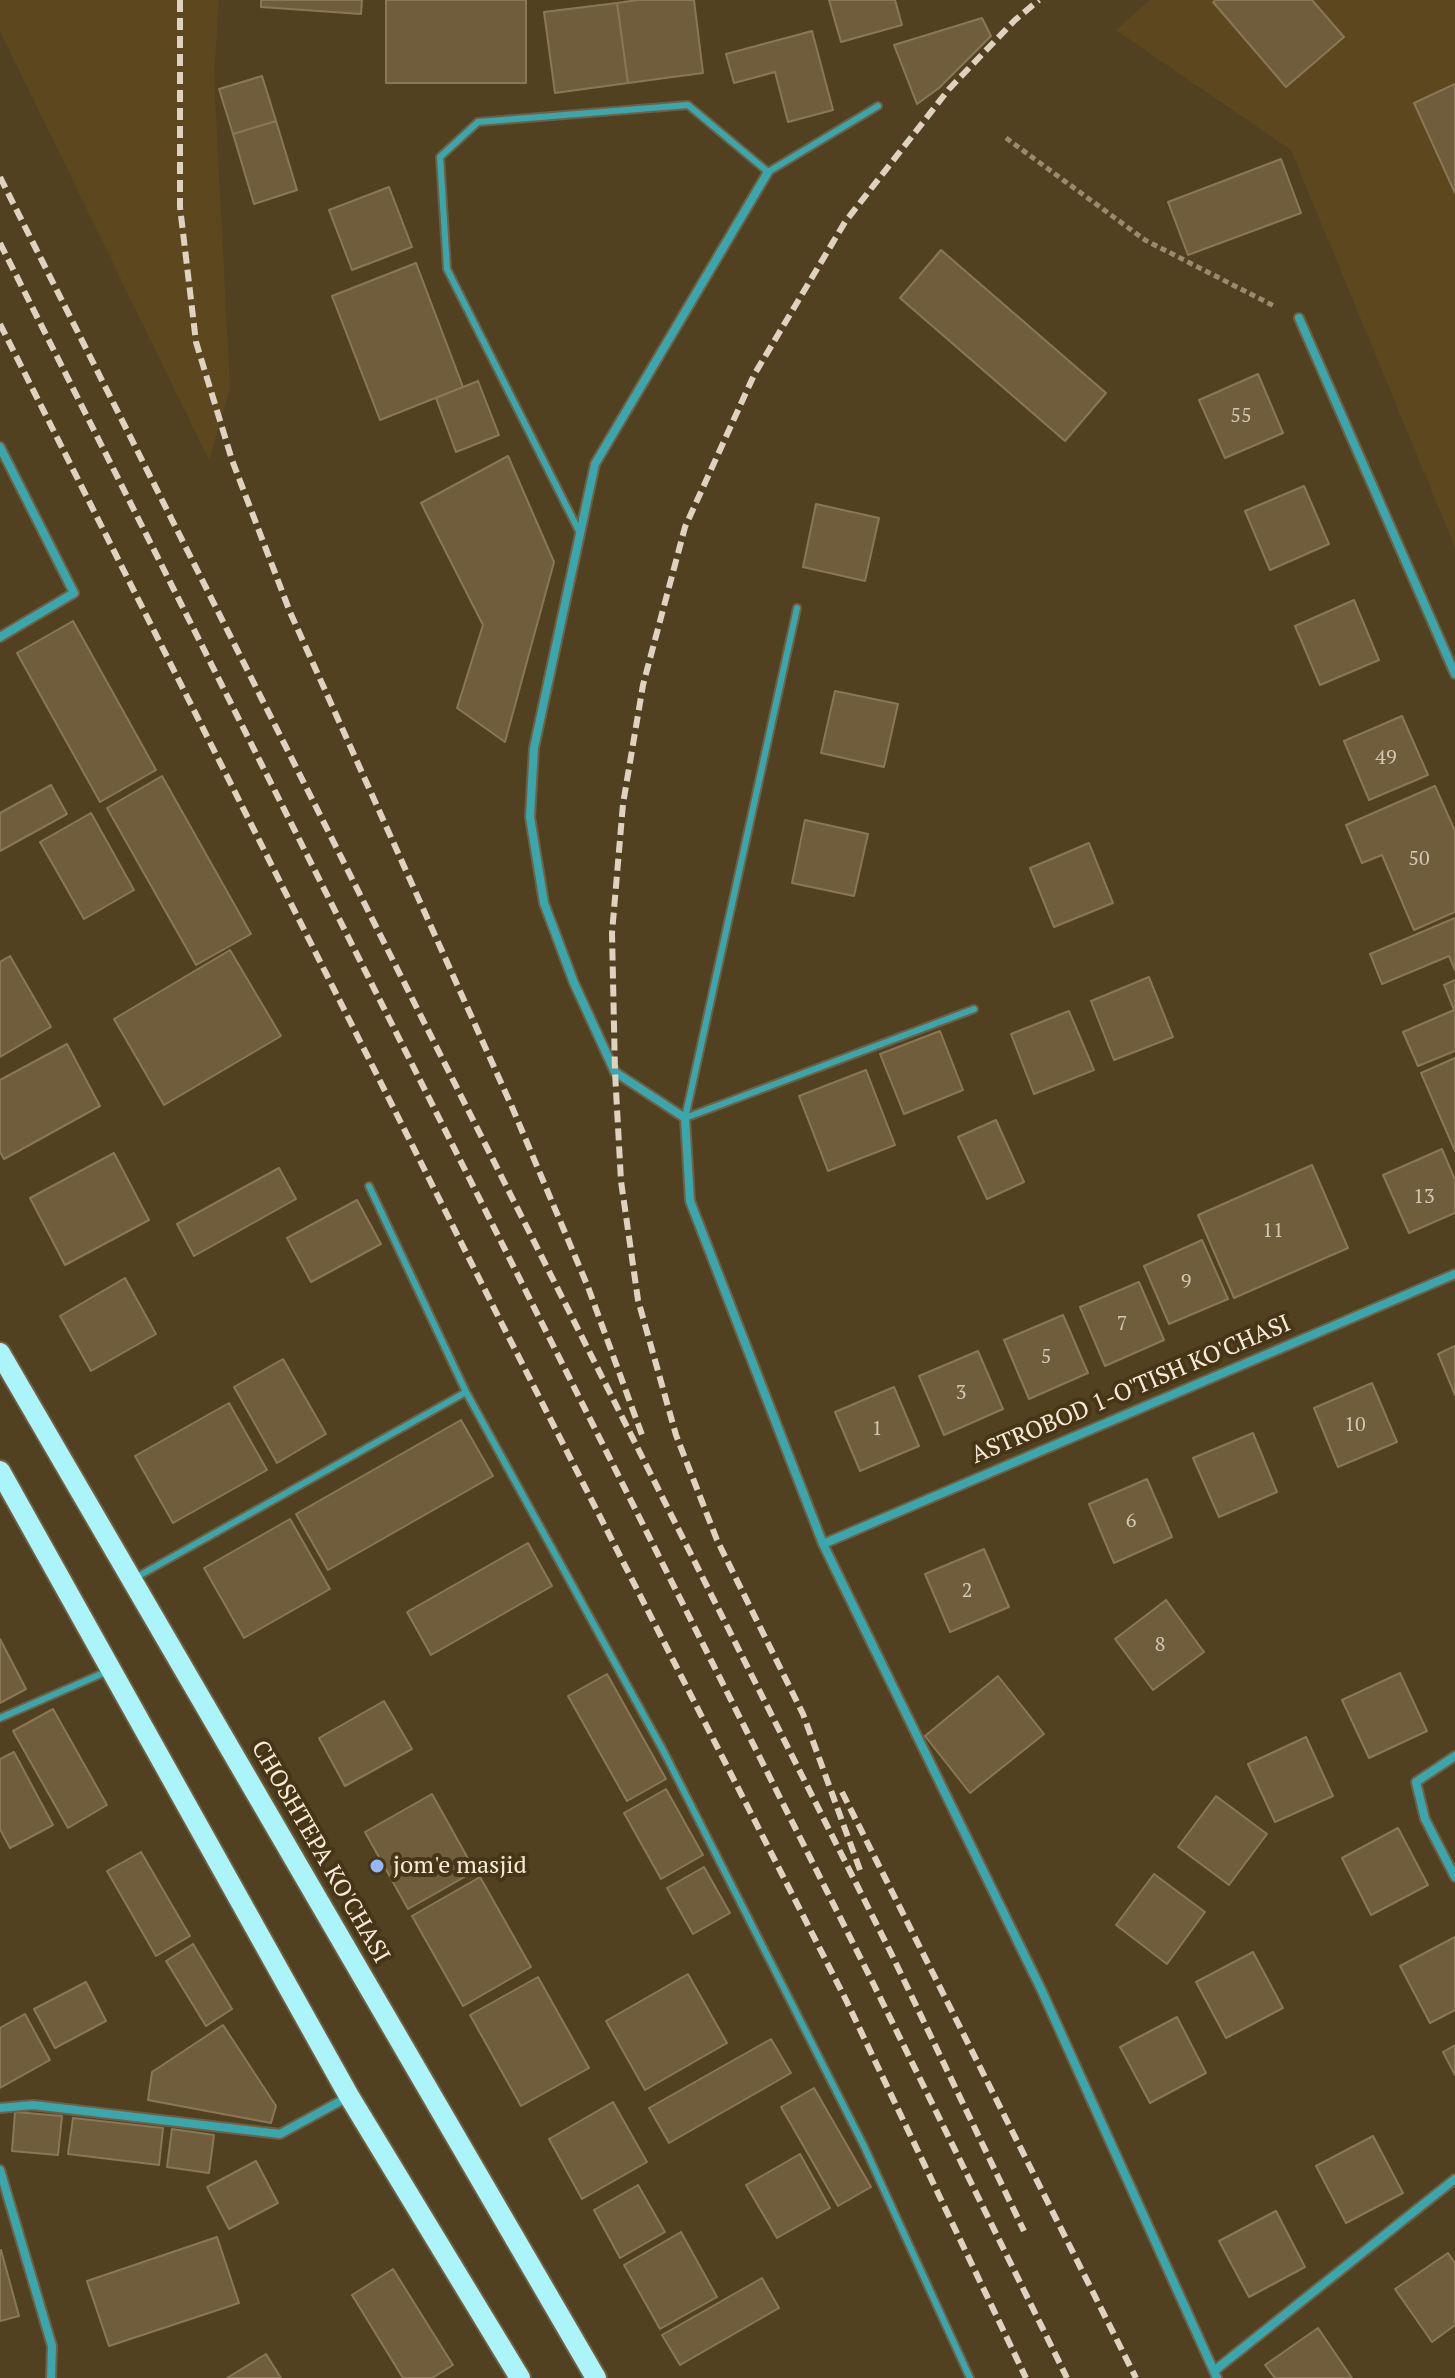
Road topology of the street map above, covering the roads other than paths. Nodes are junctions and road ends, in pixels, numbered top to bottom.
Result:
1 (878, 106) dead end
2 (768, 172) junction
3 (1299, 318) road end
4 (0, 447) edge
5 (580, 533) junction
6 (797, 608) dead end
7 (0, 637) edge
8 (1455, 674) edge
9 (974, 1009) dead end
10 (685, 1118) junction
11 (369, 1186) dead end
12 (1455, 1274) edge
13 (0, 1353) edge
14 (466, 1392) junction
15 (2, 1479) edge
16 (823, 1544) junction
17 (132, 1579) junction
18 (111, 1669) junction
19 (0, 1718) edge
20 (1455, 1756) edge
21 (1455, 1877) edge
22 (349, 2096) junction
23 (0, 2108) edge
24 (0, 2170) edge
25 (1455, 2179) edge
26 (1215, 2375) edge
27 (51, 2378) edge
28 (520, 2378) edge
29 (596, 2378) edge
30 (970, 2378) edge

1 - 2 lane
2 - 5 street
2 - 5 lane
3 - 8 street
4 - 7 street
5 - 10 street
6 - 10 lane
9 - 10 lane
10 - 16 street
11 - 14 lane
12 - 16 street, ASTROBOD 1-O'TISH KO'CHASI
13 - 17 main road, CHOSHTEPA KO'CHASI
14 - 17 lane
14 - 30 lane
15 - 18 main road
16 - 26 street
17 - 29 main road, CHOSHTEPA KO'CHASI
18 - 19 lane
18 - 22 main road
20 - 21 street
22 - 23 street
22 - 28 main road
24 - 27 street
25 - 26 street

